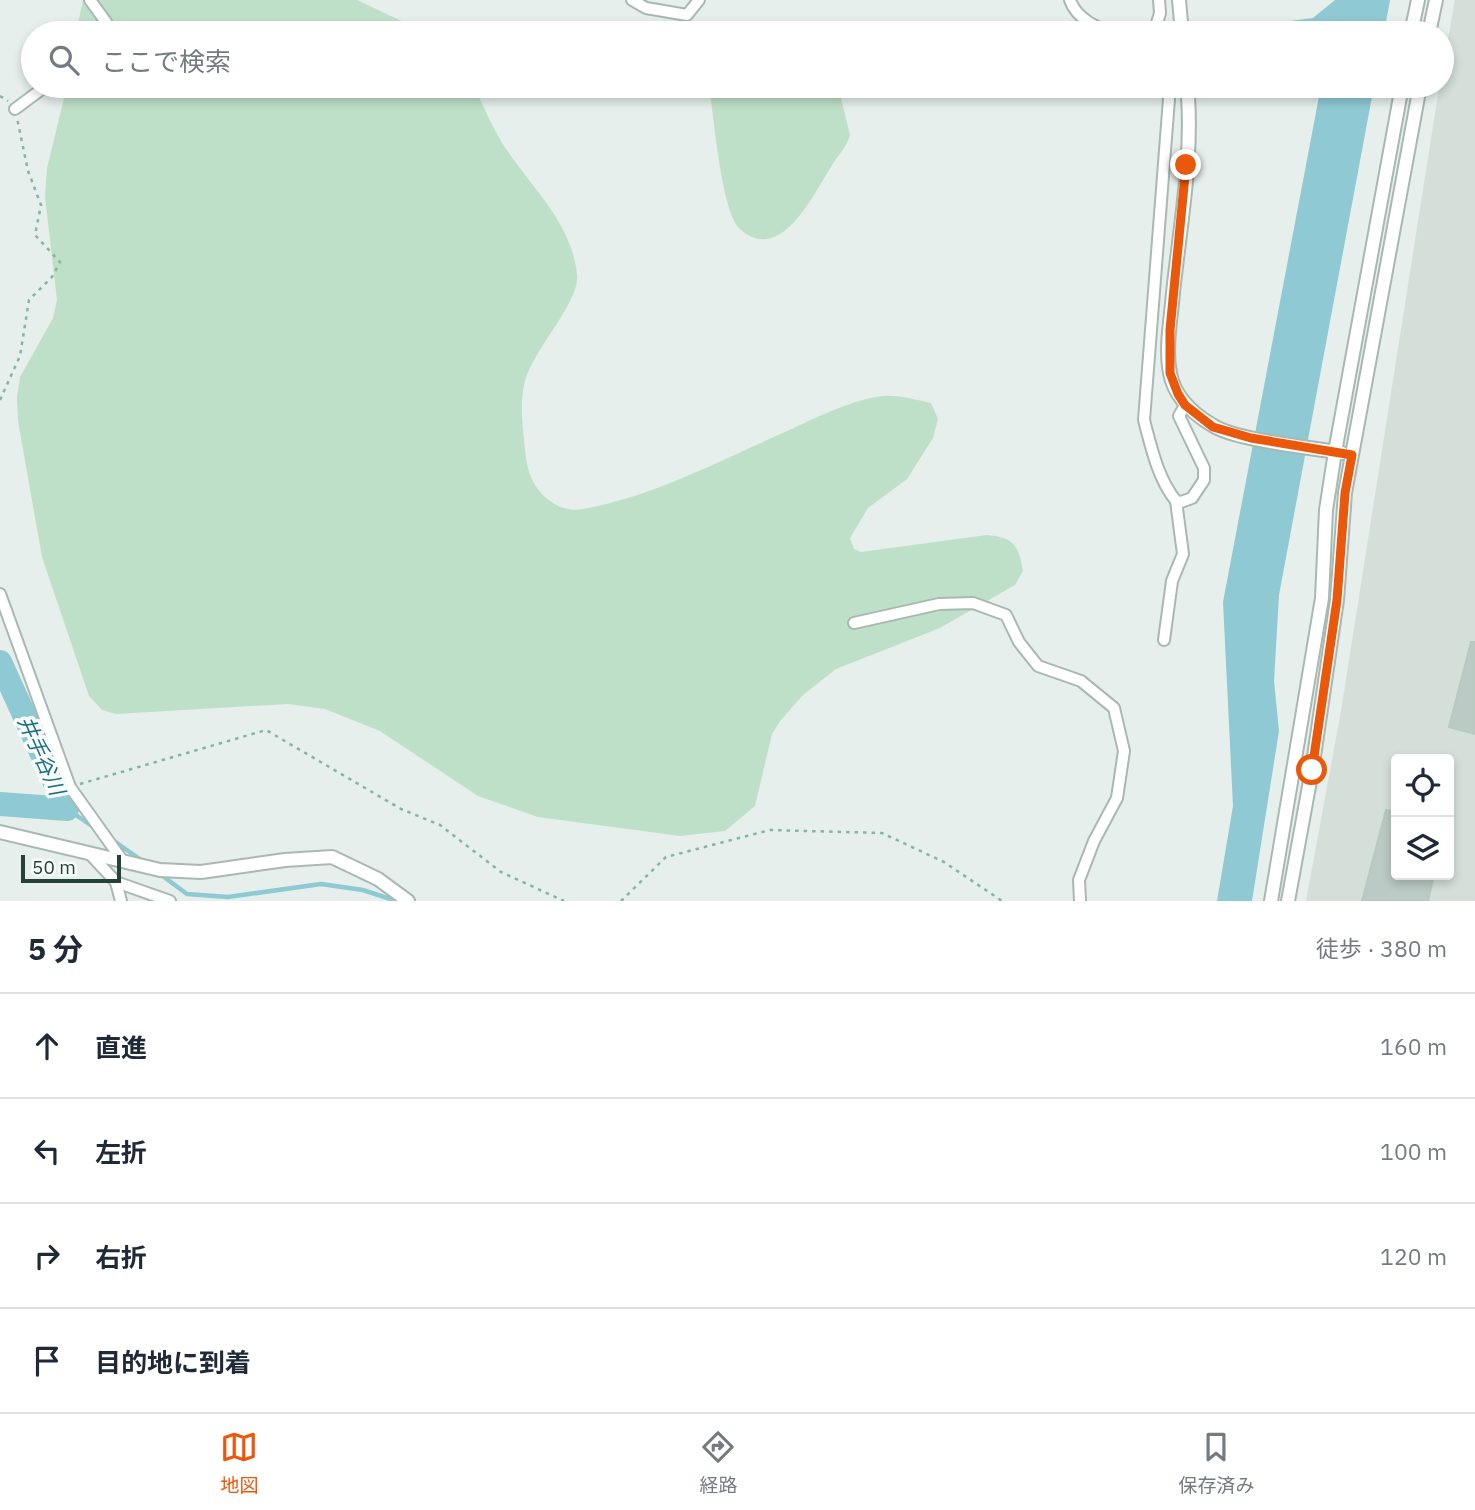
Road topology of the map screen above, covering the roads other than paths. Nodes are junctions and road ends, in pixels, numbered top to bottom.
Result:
1 (90, 0) edge
2 (632, 0) edge
3 (699, 0) edge
4 (1070, 0) edge
5 (1159, 0) edge
6 (1179, 0) edge
7 (1418, 0) edge
8 (1436, 0) edge
9 (105, 21) edge
10 (1087, 21) edge
11 (1158, 21) edge
12 (1181, 21) edge
13 (1414, 21) edge
14 (1432, 21) edge
15 (30, 98) edge
16 (1169, 98) edge
17 (1189, 98) edge
18 (1400, 98) edge
19 (1418, 98) edge
20 (15, 109) road end
21 (1185, 405) junction
22 (1335, 452) junction
23 (1352, 455) junction
24 (1176, 501) junction
25 (0, 594) edge
26 (854, 623) dead end
27 (1164, 640) dead end
28 (0, 832) edge
29 (89, 853) junction
30 (122, 860) junction
31 (116, 882) junction
32 (121, 901) edge
33 (170, 901) edge
34 (408, 901) edge
35 (1080, 901) edge
36 (1271, 901) edge
37 (1288, 901) edge

1 - 9 street
2 - 3 street
4 - 10 street
5 - 11 street
6 - 12 street
7 - 13 street
8 - 14 street
15 - 20 street
16 - 24 street
17 - 21 street
18 - 22 street
19 - 23 street
21 - 22 street
21 - 24 street
22 - 23 street
22 - 36 street
23 - 37 street
24 - 27 street
25 - 30 street
26 - 35 street
28 - 29 street
29 - 30 street
29 - 31 street
30 - 34 street
31 - 32 street
31 - 33 street

